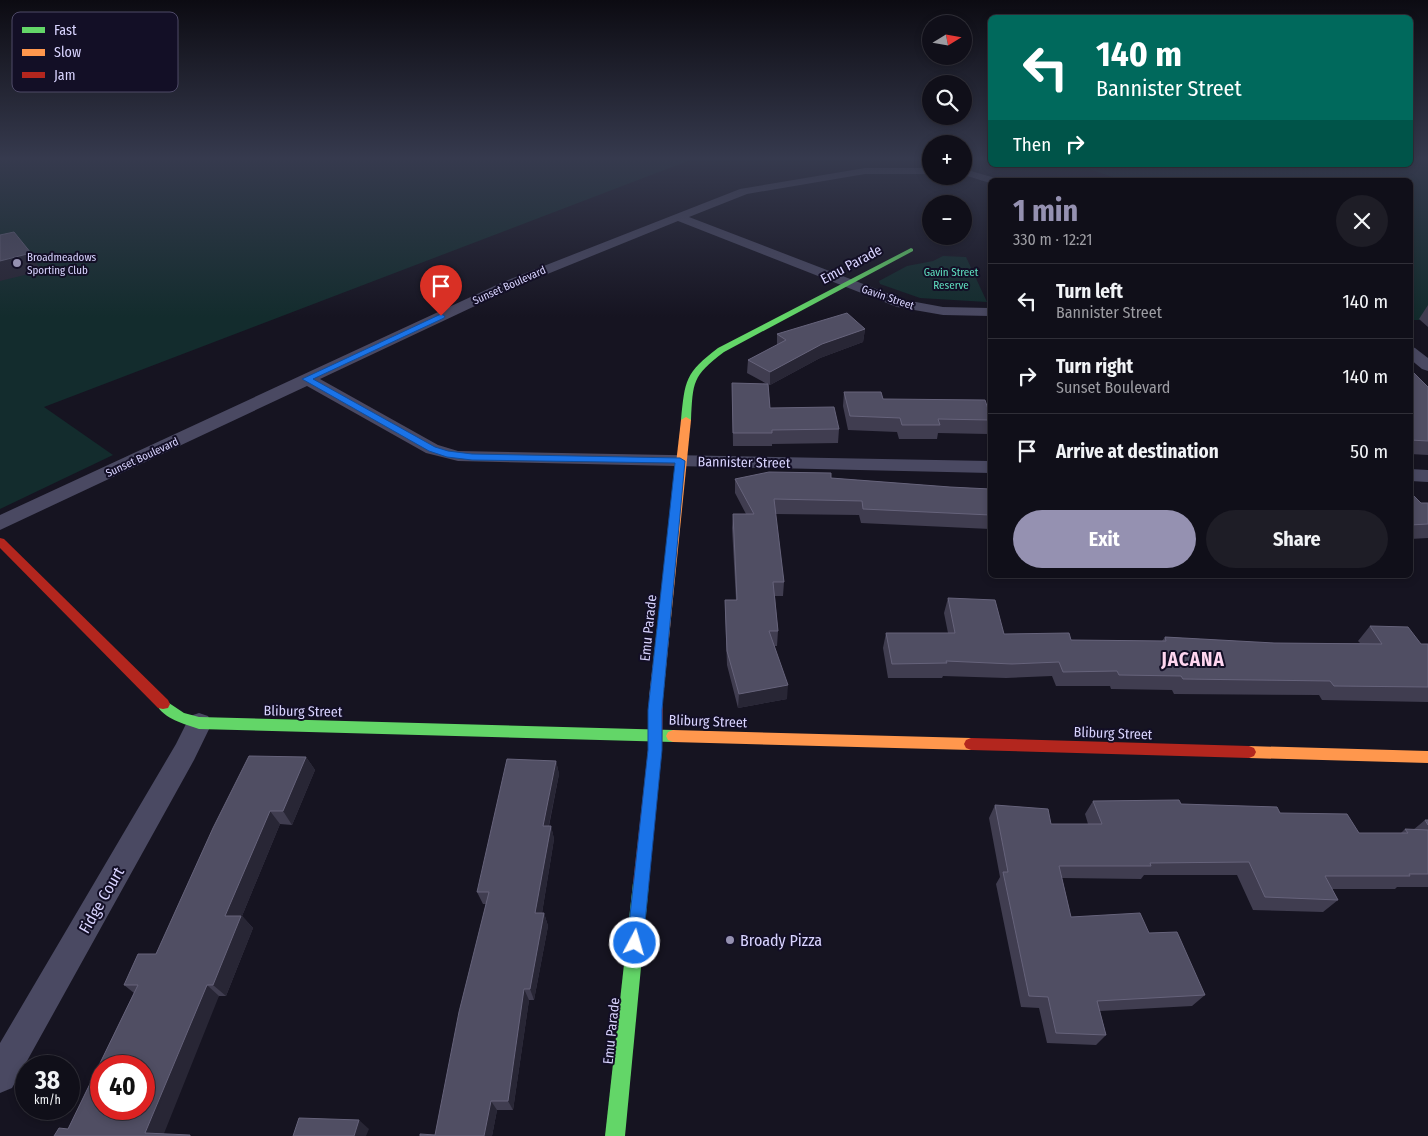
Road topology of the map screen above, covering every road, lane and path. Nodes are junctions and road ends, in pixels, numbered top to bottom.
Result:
1 (693, 211) edge
2 (678, 217) junction
3 (911, 250) dead end
4 (849, 283) junction
5 (988, 312) edge
6 (1413, 354) edge
7 (1428, 366) edge
8 (307, 379) junction
9 (680, 461) junction
10 (988, 467) edge
11 (1413, 475) edge
12 (1428, 476) edge
13 (0, 524) edge
14 (0, 542) edge
15 (200, 723) junction
16 (654, 735) junction
17 (1428, 757) edge
18 (0, 1076) edge
19 (615, 1136) edge

1 - 2 street, Sunset Boulevard
2 - 4 street, Gavin Street
2 - 8 street, Sunset Boulevard
3 - 4 street, Emu Parade
4 - 5 street, Gavin Street
4 - 9 street, Emu Parade
6 - 7 street
8 - 9 street, Bannister Street
8 - 13 street, Sunset Boulevard
9 - 10 street, Bannister Street
9 - 16 street, Emu Parade
11 - 12 street
14 - 15 street, Bliburg Street
15 - 16 street, Bliburg Street
15 - 18 street, Fidge Court
16 - 17 street, Bliburg Street
16 - 19 street, Emu Parade

